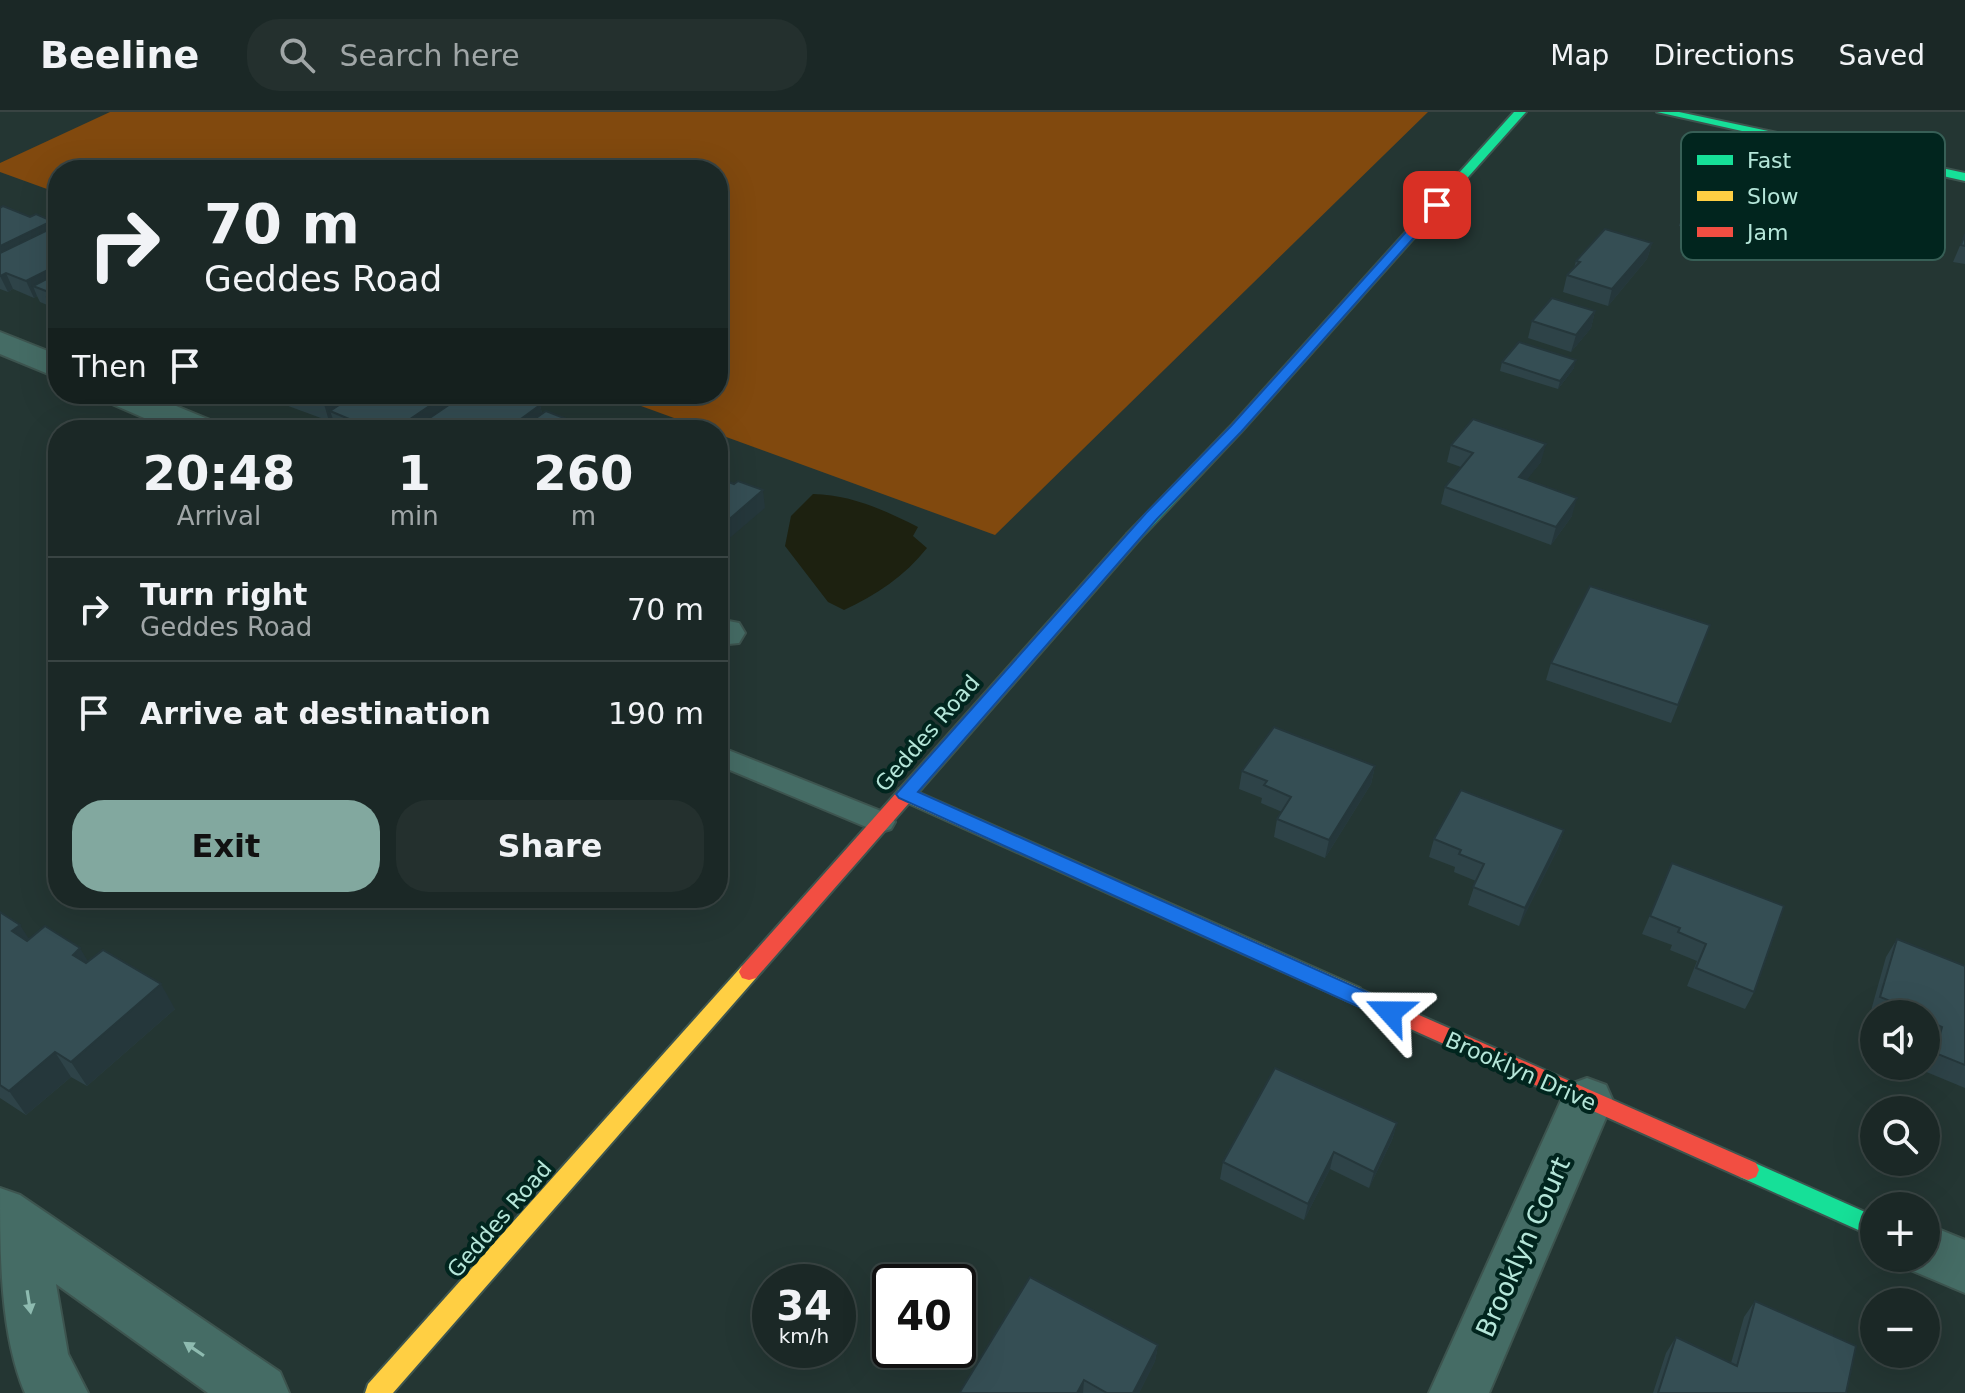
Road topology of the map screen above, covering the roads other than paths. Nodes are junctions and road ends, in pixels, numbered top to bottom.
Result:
1 (1520, 112) edge
2 (1663, 112) edge
3 (1756, 132) edge
4 (1945, 173) edge
5 (1965, 177) edge
6 (0, 342) edge
7 (48, 364) edge
8 (141, 404) edge
9 (178, 420) edge
10 (728, 759) edge
11 (906, 794) junction
12 (881, 822) junction
13 (1587, 1101) junction
14 (8, 1219) edge
15 (1860, 1221) edge
16 (1940, 1256) edge
17 (1965, 1267) edge
18 (58, 1393) edge
19 (259, 1393) edge
20 (377, 1393) edge
21 (1459, 1393) edge

1 - 11 main road, Geddes Road
2 - 3 main road
4 - 5 main road
6 - 7 street
8 - 9 street
10 - 12 lane
11 - 12 main road, Geddes Road
11 - 13 main road, Brooklyn Drive
12 - 20 main road, Geddes Road
13 - 15 main road, Brooklyn Drive
13 - 21 street, Brooklyn Court
14 -> 18 street
19 -> 14 street
16 - 17 street

